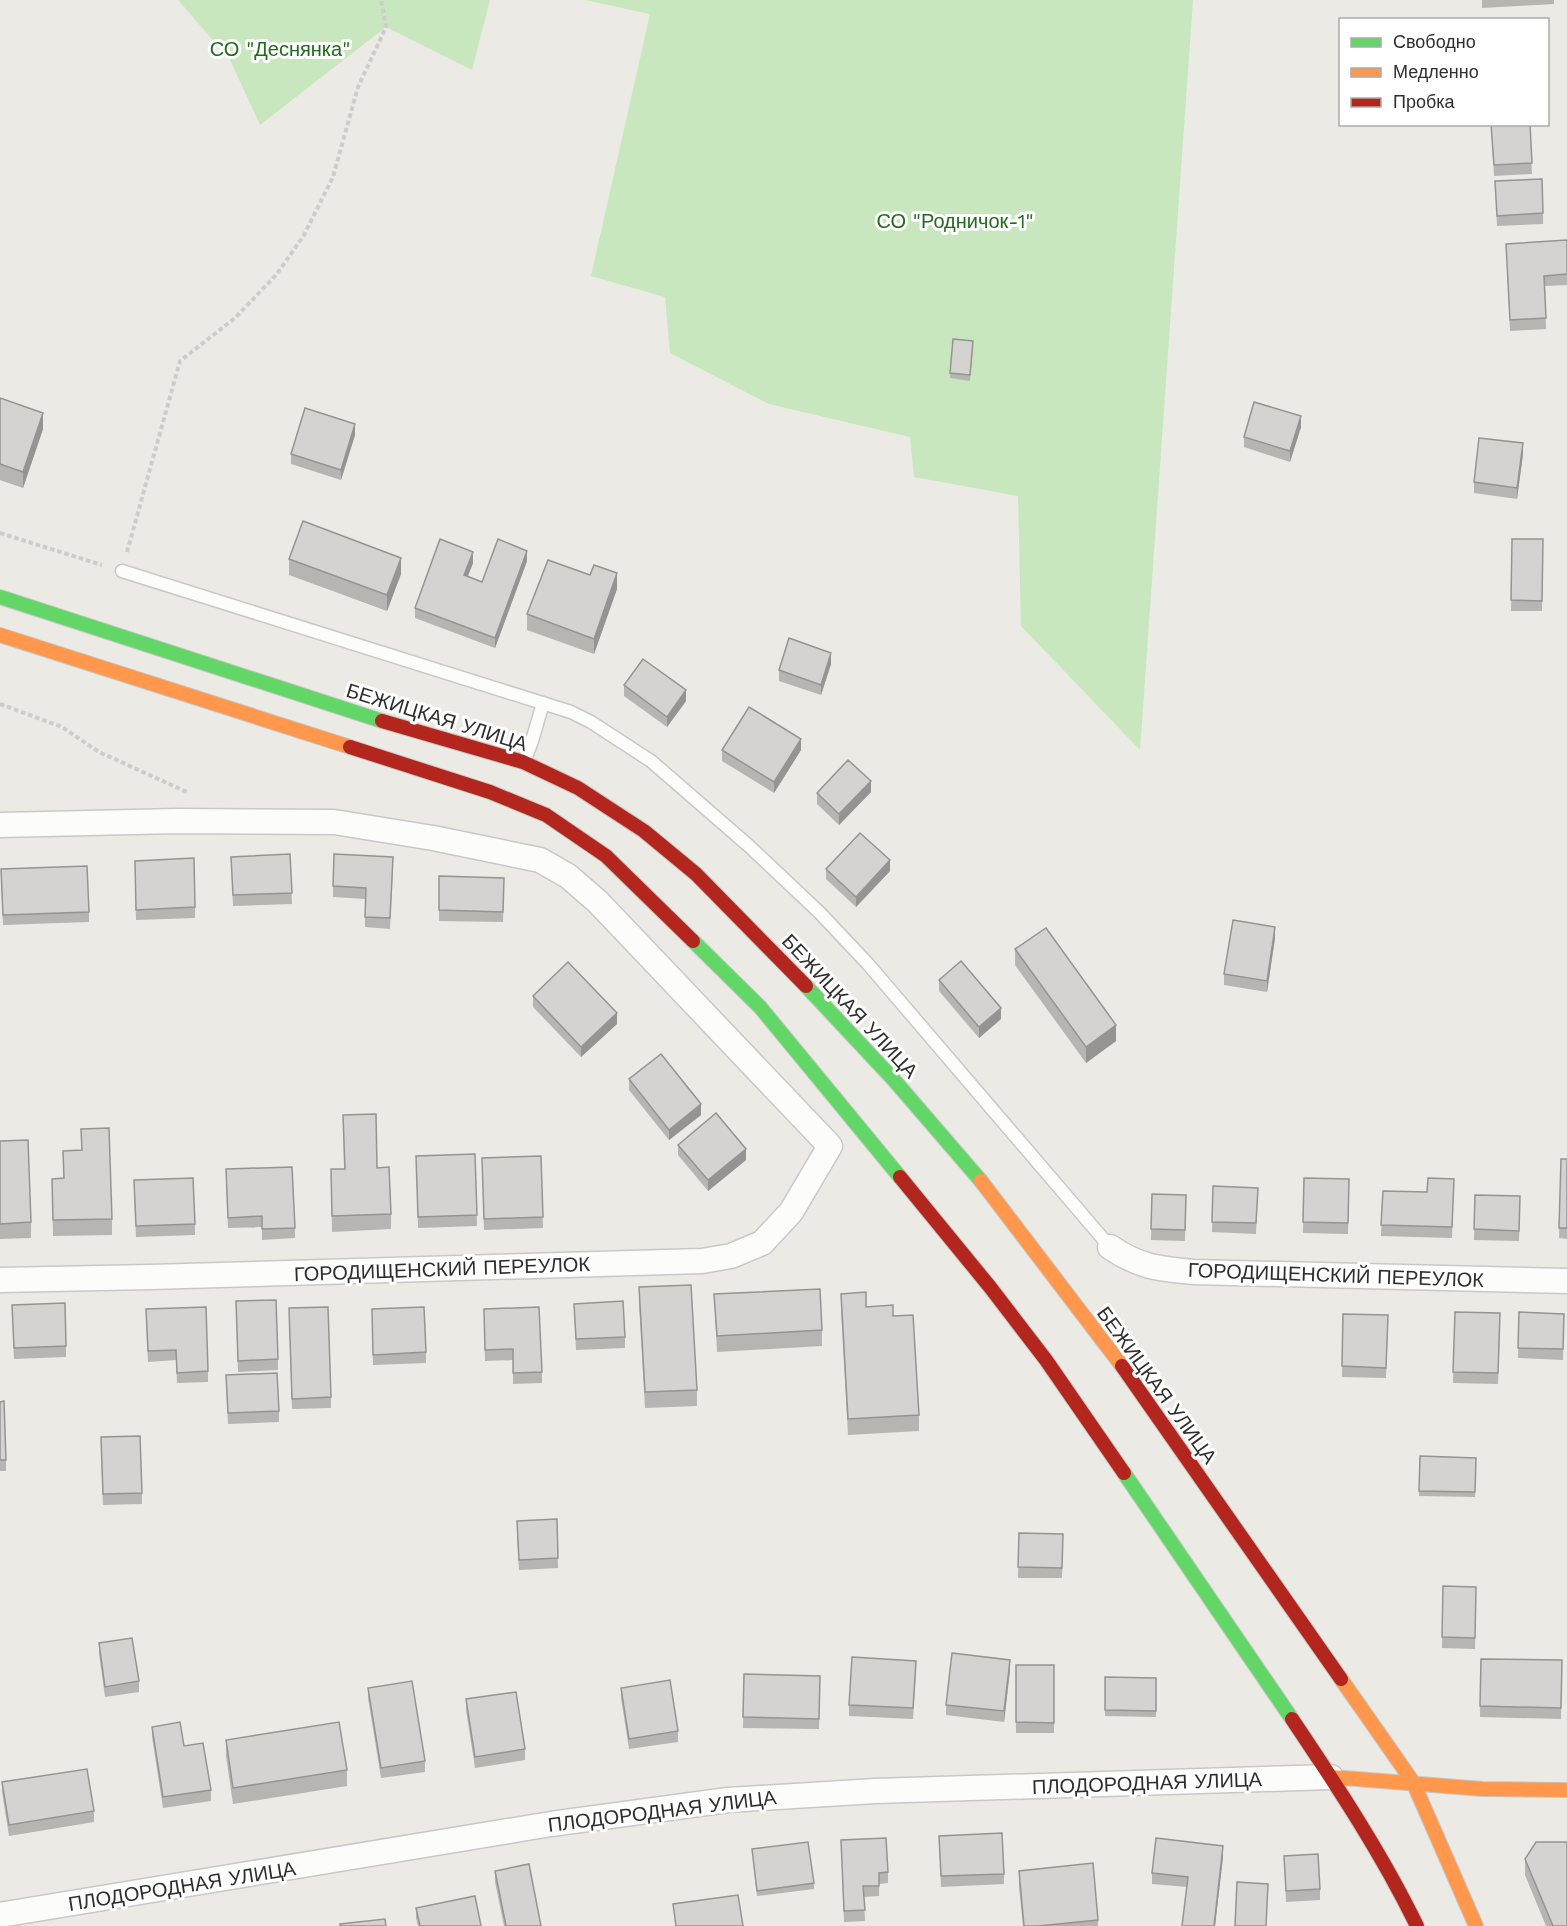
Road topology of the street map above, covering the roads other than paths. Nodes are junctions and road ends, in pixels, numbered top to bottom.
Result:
1 (122, 571) road end
2 (0, 597) edge
3 (0, 634) edge
4 (543, 703) junction
5 (524, 762) junction
6 (0, 825) edge
7 (1110, 1247) joint
8 (0, 1280) edge
9 (1567, 1281) edge
10 (1331, 1777) junction
11 (1413, 1782) junction
12 (1567, 1790) edge
13 (0, 1915) edge
14 (1417, 1926) edge
15 (1476, 1926) edge

1 - 4 lane
2 - 5 main road, БЕЖИЦКАЯ УЛИЦА
3 - 10 main road
4 - 5 lane
4 - 7 lane
5 - 11 main road, БЕЖИЦКАЯ УЛИЦА
6 - 8 street, ГОРОДИЩЕНСКИЙ ПЕРЕУЛОК
7 - 9 street, ГОРОДИЩЕНСКИЙ ПЕРЕУЛОК
10 - 11 main road
10 - 13 street, ПЛОДОРОДНАЯ УЛИЦА
10 - 14 main road
11 - 12 main road
11 - 15 main road, БЕЖИЦКАЯ УЛИЦА

